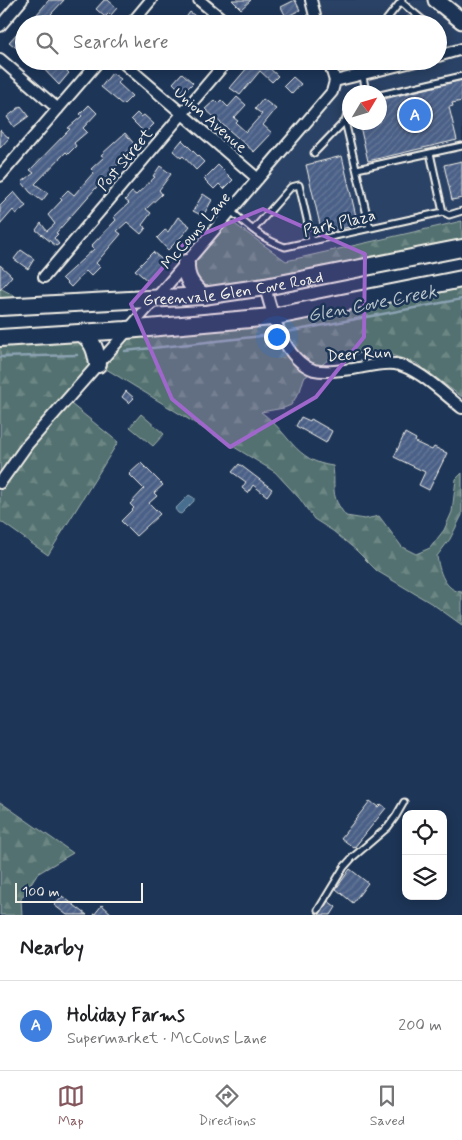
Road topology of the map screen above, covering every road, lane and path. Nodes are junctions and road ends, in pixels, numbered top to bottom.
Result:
1 (22, 0) edge
2 (151, 0) edge
3 (199, 0) edge
4 (311, 0) edge
5 (436, 0) edge
6 (402, 1) edge
7 (138, 15) edge
8 (217, 15) edge
9 (315, 15) edge
10 (390, 15) edge
11 (417, 15) edge
12 (462, 21) edge
13 (0, 26) edge
14 (462, 49) edge
15 (447, 53) edge
16 (0, 59) edge
17 (91, 70) edge
18 (131, 70) edge
19 (219, 70) edge
20 (332, 70) edge
21 (361, 70) edge
22 (381, 70) edge
23 (362, 75) junction
24 (462, 76) edge
25 (335, 80) junction
26 (364, 85) edge
27 (387, 93) edge
28 (58, 109) junction
29 (182, 114) junction
30 (342, 124) edge
31 (347, 130) edge
32 (462, 146) edge
33 (314, 153) dead end
34 (430, 153) junction
35 (357, 169) junction
36 (0, 176) edge
37 (258, 179) junction
38 (231, 210) junction
39 (462, 211) edge
40 (443, 212) junction
41 (370, 228) junction
42 (253, 230) junction
43 (312, 241) junction
44 (462, 248) edge
45 (186, 263) junction
46 (44, 277) dead end
47 (462, 278) edge
48 (265, 287) junction
49 (203, 296) junction
50 (156, 297) junction
51 (0, 308) edge
52 (272, 317) junction
53 (126, 330) junction
54 (81, 333) junction
55 (0, 338) edge
56 (98, 364) junction
57 (462, 408) edge
58 (0, 483) edge
59 (404, 802) dead end
60 (318, 910) dead end

1 - 13 street
2 - 7 street
3 - 8 street
4 - 9 street
5 - 12 main road
6 - 10 lane
6 - 11 lane
14 - 15 street
16 - 28 street
17 - 28 street
18 - 29 street, Union Avenue
19 - 29 street, Post Street
20 - 25 street
21 - 23 lane
22 - 23 street
23 - 25 street
23 - 26 lane
24 - 27 lane
25 - 37 street, McCouns Lane
28 - 36 street
29 - 37 street, Union Avenue
29 - 46 street, Post Street
30 - 33 lane
31 - 35 lane
32 - 34 lane
34 - 35 lane
34 - 40 lane
35 - 41 lane
37 - 38 street, McCouns Lane
38 - 42 lane, Park Plaza
38 - 45 street, McCouns Lane
39 - 40 lane, Park Plaza
40 - 41 lane, Park Plaza
41 - 43 lane, Park Plaza
42 - 43 lane, Park Plaza
42 - 43 lane
44 - 48 main road, Greenvale Glen Cove Road
45 - 49 main road
45 - 50 street, McCouns Lane
47 - 52 main road, Greenvale Glen Cove Road
48 - 49 main road, Greenvale Glen Cove Road
48 - 52 street, Deer Run
49 - 50 main road, Greenvale Glen Cove Road
50 - 51 main road, Greenvale Glen Cove Road
50 - 53 street, McCouns Lane
52 - 53 main road, Greenvale Glen Cove Road
52 - 57 street, Deer Run
53 - 54 main road, Greenvale Glen Cove Road
53 - 56 street, McCouns Lane
54 - 55 main road, Greenvale Glen Cove Road
54 - 56 main road
56 - 58 street, McCouns Lane
59 - 60 lane

